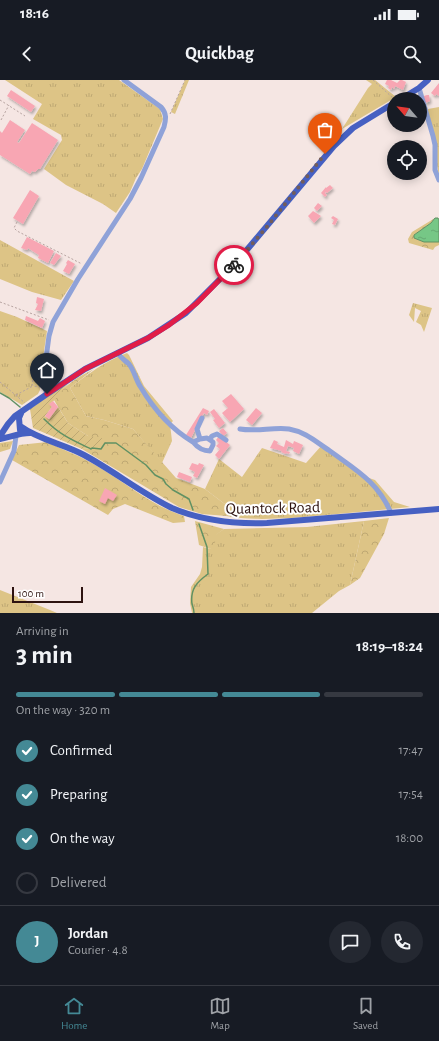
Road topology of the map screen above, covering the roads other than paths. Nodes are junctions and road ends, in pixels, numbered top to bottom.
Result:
1 (124, 80) edge
2 (423, 83) edge
3 (411, 92) edge
4 (387, 107) edge
5 (439, 180) edge
6 (118, 353) junction
7 (46, 391) junction
8 (25, 409) junction
9 (202, 418) dead end
10 (10, 422) junction
11 (20, 426) junction
12 (6, 428) junction
13 (240, 429) dead end
14 (32, 433) junction
15 (15, 435) junction
16 (0, 436) edge
17 (0, 439) edge
18 (200, 439) junction
19 (210, 439) junction
20 (226, 440) dead end
21 (193, 442) junction
22 (0, 482) edge
23 (439, 509) edge
24 (391, 513) junction

1 - 7 street
2 - 3 main road
2 - 5 street
4 - 6 main road
6 - 7 main road
6 - 21 street
7 - 8 main road
8 - 10 main road
8 - 11 main road
9 - 18 street
10 - 11 main road
10 - 12 main road
11 - 14 main road, Quantock Road
11 - 15 main road
12 - 15 main road
12 - 16 main road
13 - 24 street
14 - 15 main road, Quantock Road
14 - 24 main road, Quantock Road
15 - 17 main road, Quantock Road
15 - 22 street
18 - 19 street
18 - 21 street
19 - 20 street
19 - 21 street
23 - 24 main road, Quantock Road

